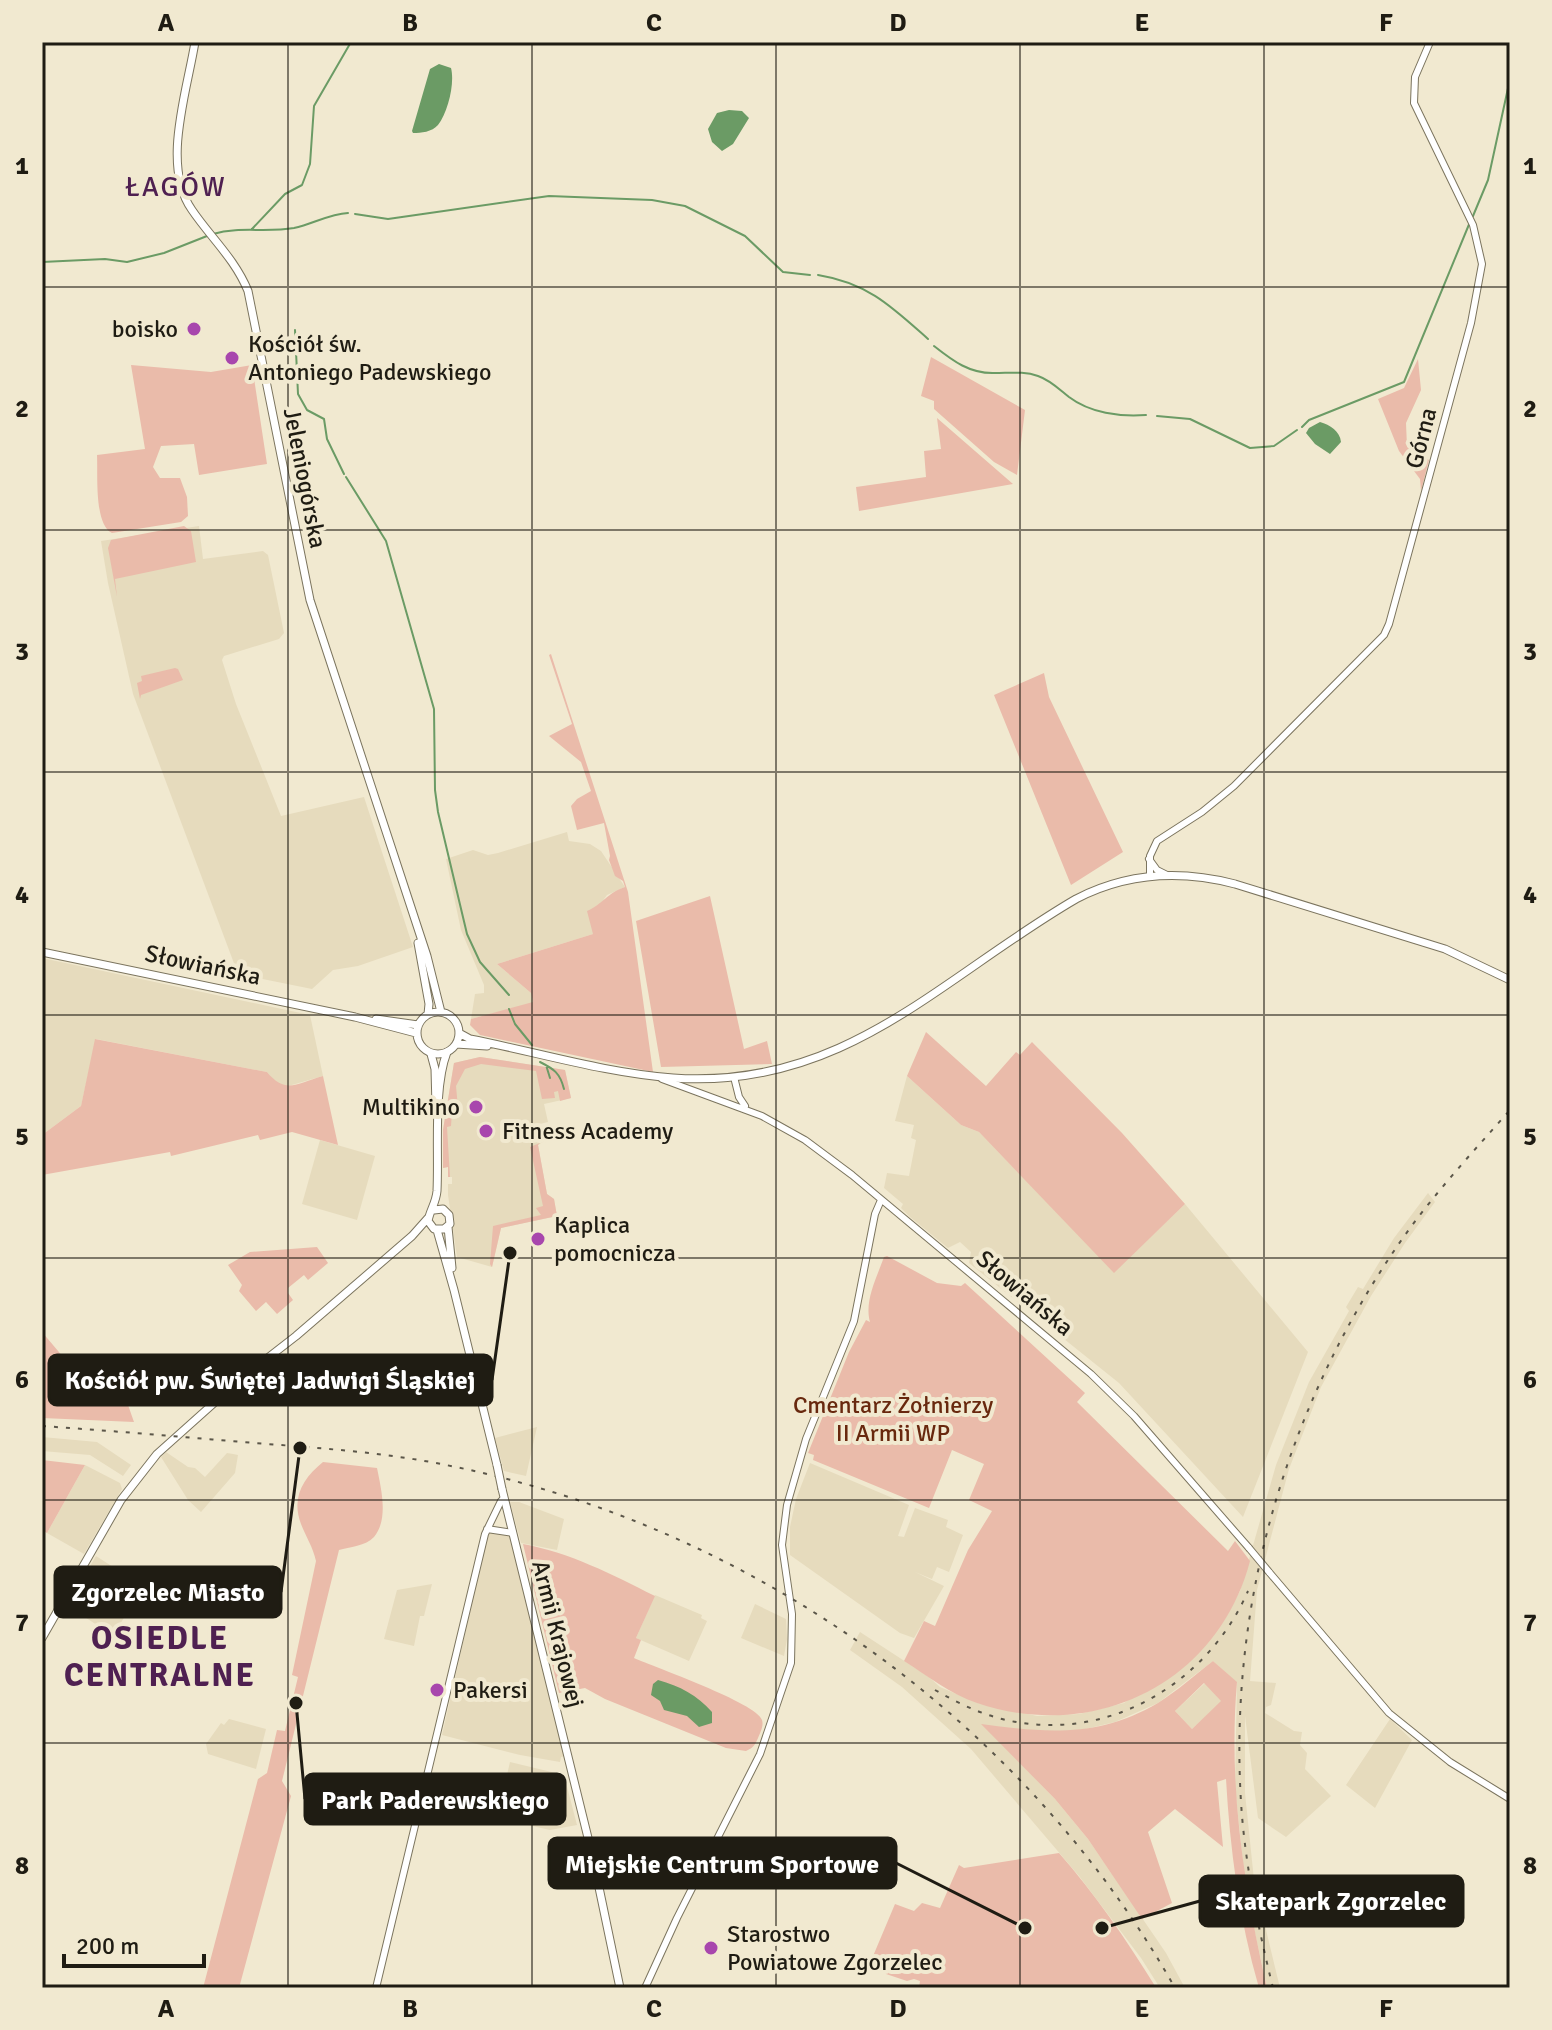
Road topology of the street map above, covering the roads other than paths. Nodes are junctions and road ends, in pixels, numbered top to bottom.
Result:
1 (195, 42) edge
2 (1430, 42) edge
3 (1149, 859) junction
4 (1169, 875) junction
5 (1150, 876) junction
6 (416, 929) junction
7 (42, 952) edge
8 (1510, 980) edge
9 (441, 1012) junction
10 (428, 1014) junction
11 (417, 1029) junction
12 (459, 1033) junction
13 (456, 1044) junction
14 (447, 1052) junction
15 (537, 1053) junction
16 (431, 1054) junction
17 (748, 1075) junction
18 (656, 1077) junction
19 (734, 1077) junction
20 (738, 1095) junction
21 (747, 1109) junction
22 (437, 1129) junction
23 (437, 1189) junction
24 (881, 1200) junction
25 (443, 1209) junction
26 (434, 1210) junction
27 (428, 1218) junction
28 (448, 1227) junction
29 (435, 1230) junction
30 (412, 1236) junction
31 (454, 1290) junction
32 (504, 1498) junction
33 (487, 1529) junction
34 (513, 1533) junction
35 (42, 1638) edge
36 (1510, 1799) edge
37 (376, 1988) edge
38 (620, 1988) edge
39 (645, 1988) edge

1 - 6 main road, Jeleniogórska
2 - 3 street, Górna
3 - 4 street
3 - 5 street
4 - 5 main road
4 - 8 main road
5 - 17 main road
6 - 9 main road, Jeleniogórska
6 - 10 main road, Jeleniogórska
7 - 11 main road, Słowiańska
9 - 10 main road
9 - 12 main road
10 - 11 main road
11 - 16 main road
12 - 13 main road
12 - 15 main road
13 - 14 main road
13 - 15 main road
14 - 16 main road
14 - 22 main road
15 - 18 main road
16 - 22 main road
17 - 19 main road
17 - 20 street
18 - 19 main road
18 - 21 street
19 - 20 street, Słowiańska
20 - 21 street, Słowiańska
21 - 24 street, Słowiańska
22 - 23 main road
23 - 25 main road
23 - 26 main road
24 - 36 street, Słowiańska, bridge
24 - 39 street
25 - 26 main road
25 - 28 main road
26 - 27 main road
27 - 29 main road
27 - 30 main road
28 - 29 main road
28 - 31 main road, Armii Krajowej
29 - 30 main road
29 - 31 main road, Armii Krajowej
30 - 35 main road
31 - 32 main road, Armii Krajowej, bridge
32 - 33 street
32 - 34 main road, Armii Krajowej
33 - 34 street
33 - 37 street
34 - 38 main road, Armii Krajowej

